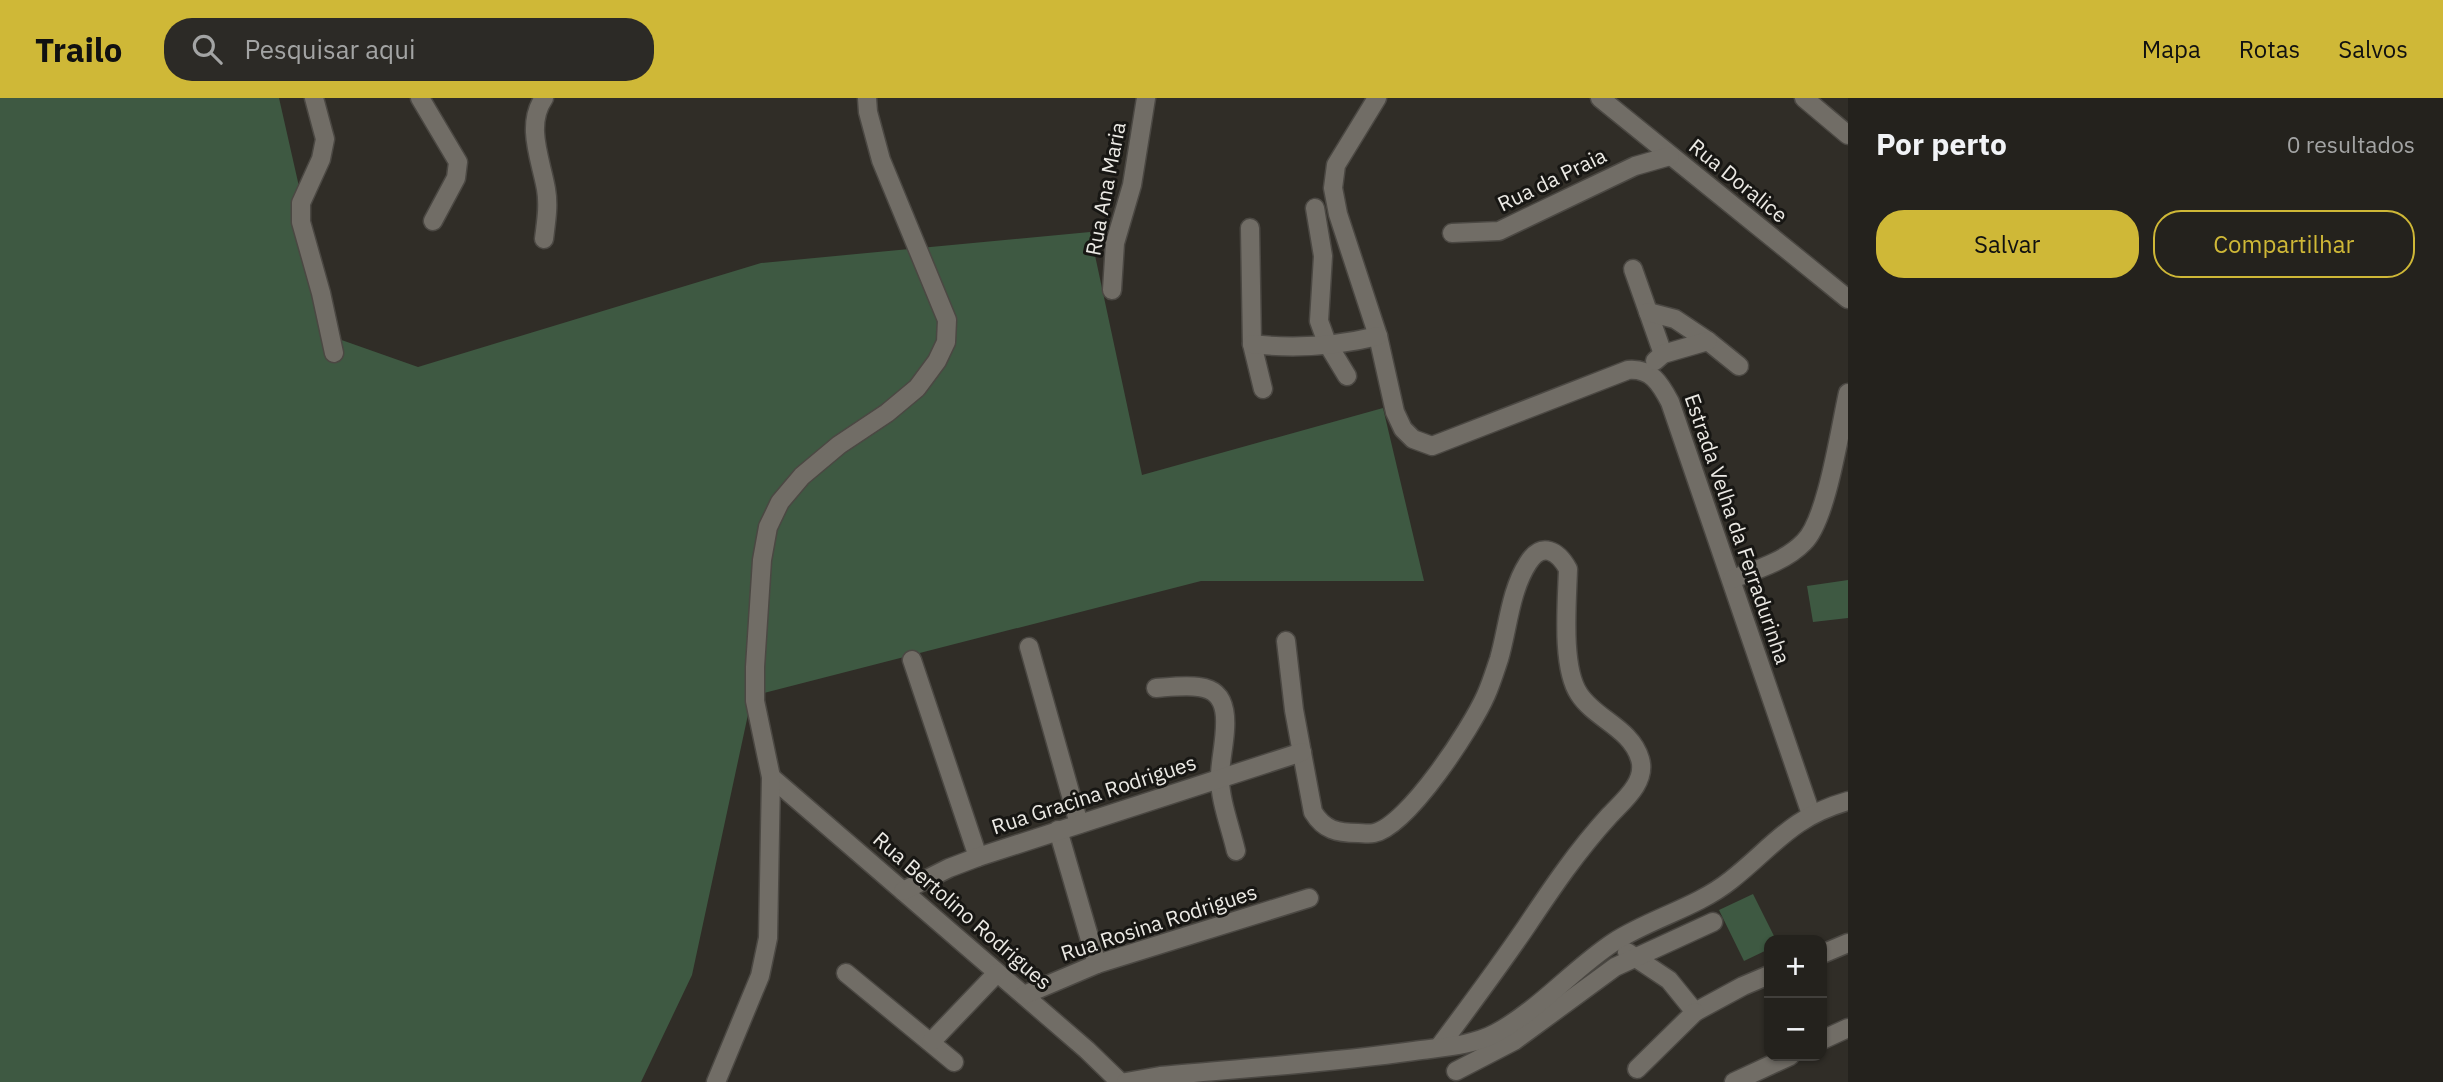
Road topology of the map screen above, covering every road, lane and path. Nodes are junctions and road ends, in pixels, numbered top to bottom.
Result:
1 (314, 98) edge
2 (420, 98) edge
3 (544, 98) edge
4 (867, 98) edge
5 (1146, 98) edge
6 (1377, 98) edge
7 (1601, 98) edge
8 (1804, 98) edge
9 (1848, 135) edge
10 (1671, 156) junction
11 (1315, 208) dead end
12 (433, 221) dead end
13 (1250, 228) dead end
14 (1452, 233) dead end
15 (544, 239) dead end
16 (1633, 269) dead end
17 (1112, 290) dead end
18 (1848, 299) edge
19 (1648, 312) junction
20 (1377, 336) junction
21 (1708, 341) junction
22 (1327, 343) junction
23 (1252, 344) junction
24 (334, 353) dead end
25 (1663, 354) junction
26 (1739, 366) dead end
27 (1648, 372) junction
28 (1347, 376) dead end
29 (1263, 388) dead end
30 (1848, 393) edge
31 (1732, 579) junction
32 (1286, 640) dead end
33 (1029, 647) dead end
34 (912, 660) dead end
35 (1156, 688) dead end
36 (1302, 752) junction
37 (771, 777) junction
38 (1220, 779) junction
39 (1848, 801) edge
40 (1811, 814) junction
41 (1079, 824) junction
42 (1058, 830) junction
43 (1236, 851) dead end
44 (978, 857) junction
45 (904, 891) junction
46 (1309, 898) dead end
47 (1713, 922) dead end
48 (1650, 923) junction
49 (1617, 940) junction
50 (1848, 943) edge
51 (1661, 945) junction
52 (1827, 952) edge
53 (1633, 957) junction
54 (1097, 964) junction
55 (846, 973) dead end
56 (997, 973) junction
57 (1764, 977) edge
58 (1669, 980) junction
59 (1024, 995) junction
60 (1695, 1012) junction
61 (1848, 1028) edge
62 (1827, 1038) edge
63 (931, 1042) junction
64 (1439, 1047) junction
65 (1779, 1061) edge
66 (954, 1062) dead end
67 (1637, 1069) dead end
68 (1456, 1071) dead end
69 (716, 1082) edge
70 (1120, 1082) edge
71 (1126, 1082) edge
72 (1734, 1082) edge

1 - 24 street
2 - 12 street
3 - 15 street
4 - 37 street
5 - 17 street, Rua Ana Maria
6 - 20 street
7 - 10 street, Rua Doralice
8 - 9 street
10 - 14 street, Rua da Praia
10 - 18 street, Rua Doralice
11 - 22 street
13 - 23 street
16 - 19 street
19 - 21 street
19 - 25 street
20 - 22 street
20 - 27 street
21 - 25 street
21 - 26 street
22 - 23 street
22 - 28 street
23 - 29 street
25 - 27 street
27 - 31 street, Estrada Velha da Ferradurinha
30 - 31 street
31 - 40 street, Estrada Velha da Ferradurinha
32 - 36 street
33 - 41 street
34 - 44 street
35 - 38 street
36 - 38 street, Rua Gracina Rodrigues
36 - 64 street
37 - 45 street, Rua Bertolino Rodrigues
37 - 69 street
38 - 41 street, Rua Gracina Rodrigues
38 - 43 street
39 - 40 street
40 - 48 street
41 - 42 street, Rua Gracina Rodrigues
42 - 44 street, Rua Gracina Rodrigues
42 - 54 street
44 - 45 street, Rua Gracina Rodrigues
45 - 56 street, Rua Bertolino Rodrigues
46 - 54 street, Rua Rosina Rodrigues
47 - 51 street
48 - 49 street
48 - 51 street
49 - 53 street
49 - 64 street
50 - 52 street
51 - 53 street
51 - 58 street
53 - 58 street
53 - 68 street
54 - 59 street, Rua Rosina Rodrigues
55 - 63 street
56 - 59 street, Rua Bertolino Rodrigues
56 - 63 street
57 - 60 street
58 - 60 street
59 - 70 street, Rua Bertolino Rodrigues
60 - 67 street
61 - 62 street
63 - 66 street
64 - 71 street
65 - 72 street

